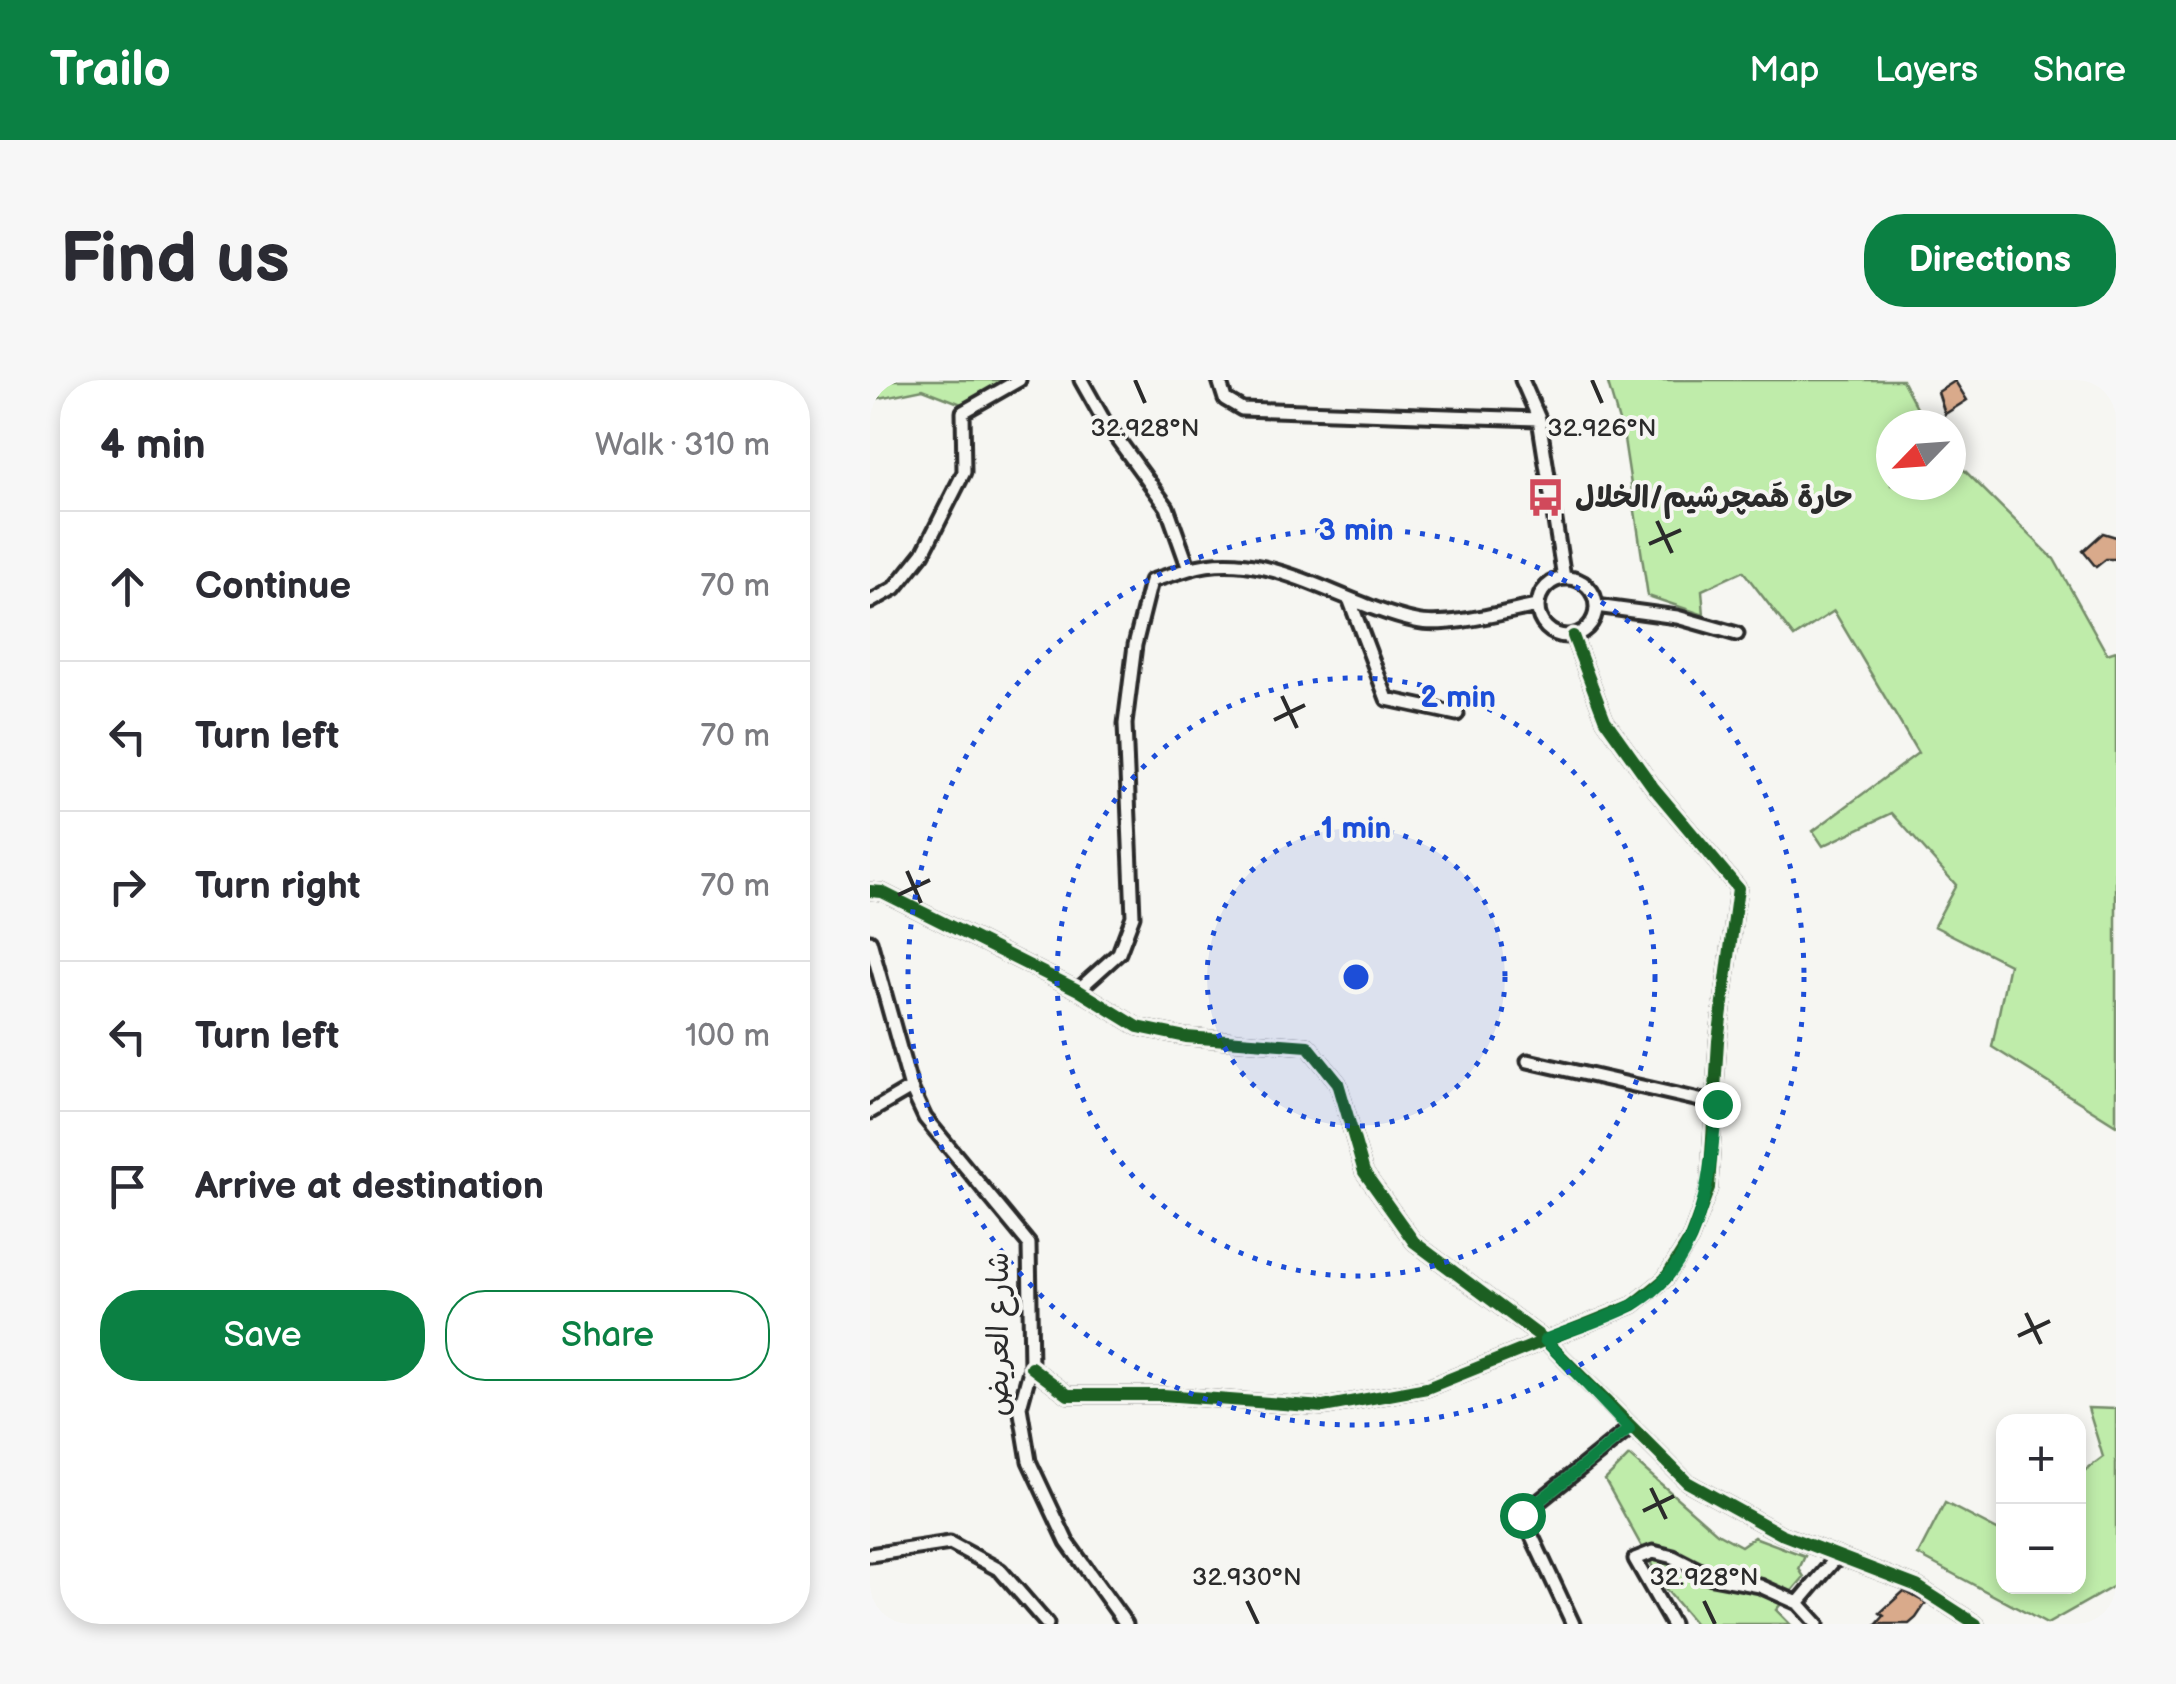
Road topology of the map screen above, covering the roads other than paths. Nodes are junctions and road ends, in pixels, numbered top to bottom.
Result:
1 (1019, 380) edge
2 (1081, 380) edge
3 (1218, 380) edge
4 (1522, 380) edge
5 (1539, 419) junction
6 (1189, 570) junction
7 (1564, 578) junction
8 (870, 602) edge
9 (1350, 602) junction
10 (1537, 606) junction
11 (1596, 606) junction
12 (1737, 634) dead end
13 (1573, 636) junction
14 (1456, 714) dead end
15 (870, 891) edge
16 (870, 941) edge
17 (1078, 990) junction
18 (1528, 1061) dead end
19 (911, 1088) junction
20 (1717, 1104) junction
21 (870, 1112) edge
22 (1545, 1340) junction
23 (1030, 1367) junction
24 (1629, 1429) junction
25 (870, 1555) edge
26 (1837, 1557) junction
27 (1798, 1604) junction
28 (1046, 1624) edge
29 (1126, 1624) edge
30 (1573, 1624) edge
31 (1672, 1624) edge
32 (1816, 1624) edge
33 (1976, 1624) edge

1 - 8 street
2 - 6 street
3 - 5 street
4 - 5 street
5 - 7 street
6 - 9 street
6 - 17 street
7 - 10 street
7 - 11 street
9 - 10 street
9 - 14 street
10 - 13 street
11 - 12 street
11 - 13 street
13 - 20 street
15 - 17 street
16 - 19 street, شارع العريض
17 - 22 street
18 - 20 street
19 - 21 street
19 - 23 street, شارع العريض
20 - 22 street
22 - 23 street
22 - 24 street
23 - 29 street, شارع العريض
24 - 26 street
24 - 30 street
25 - 28 street
26 - 27 street
26 - 33 street
27 - 31 street
27 - 32 street

